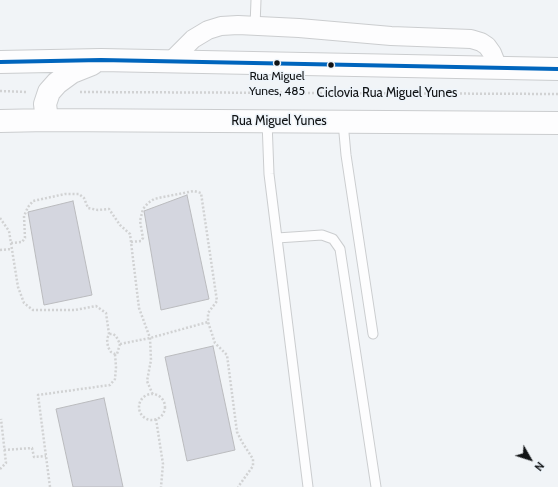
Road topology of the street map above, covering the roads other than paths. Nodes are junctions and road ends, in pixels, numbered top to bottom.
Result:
1 (256, 0) edge
2 (255, 26) junction
3 (101, 60) junction
4 (0, 62) edge
5 (170, 62) junction
6 (498, 68) junction
7 (558, 69) edge
8 (47, 120) junction
9 (267, 121) junction
10 (0, 122) edge
11 (343, 122) junction
12 (558, 123) edge
13 (277, 238) junction
14 (373, 334) dead end
15 (308, 487) edge
16 (376, 487) edge

1 - 2 lane
2 - 5 street
2 - 6 street
3 - 4 main road
3 - 5 main road
3 - 8 main road
5 - 6 main road
6 - 7 main road
8 - 9 main road, Rua Miguel Yunes
8 - 10 main road, Rua Miguel Yunes
9 - 11 main road, Rua Miguel Yunes
9 - 13 lane
11 - 12 main road, Rua Miguel Yunes
11 - 14 lane
13 - 15 lane
13 - 16 lane

